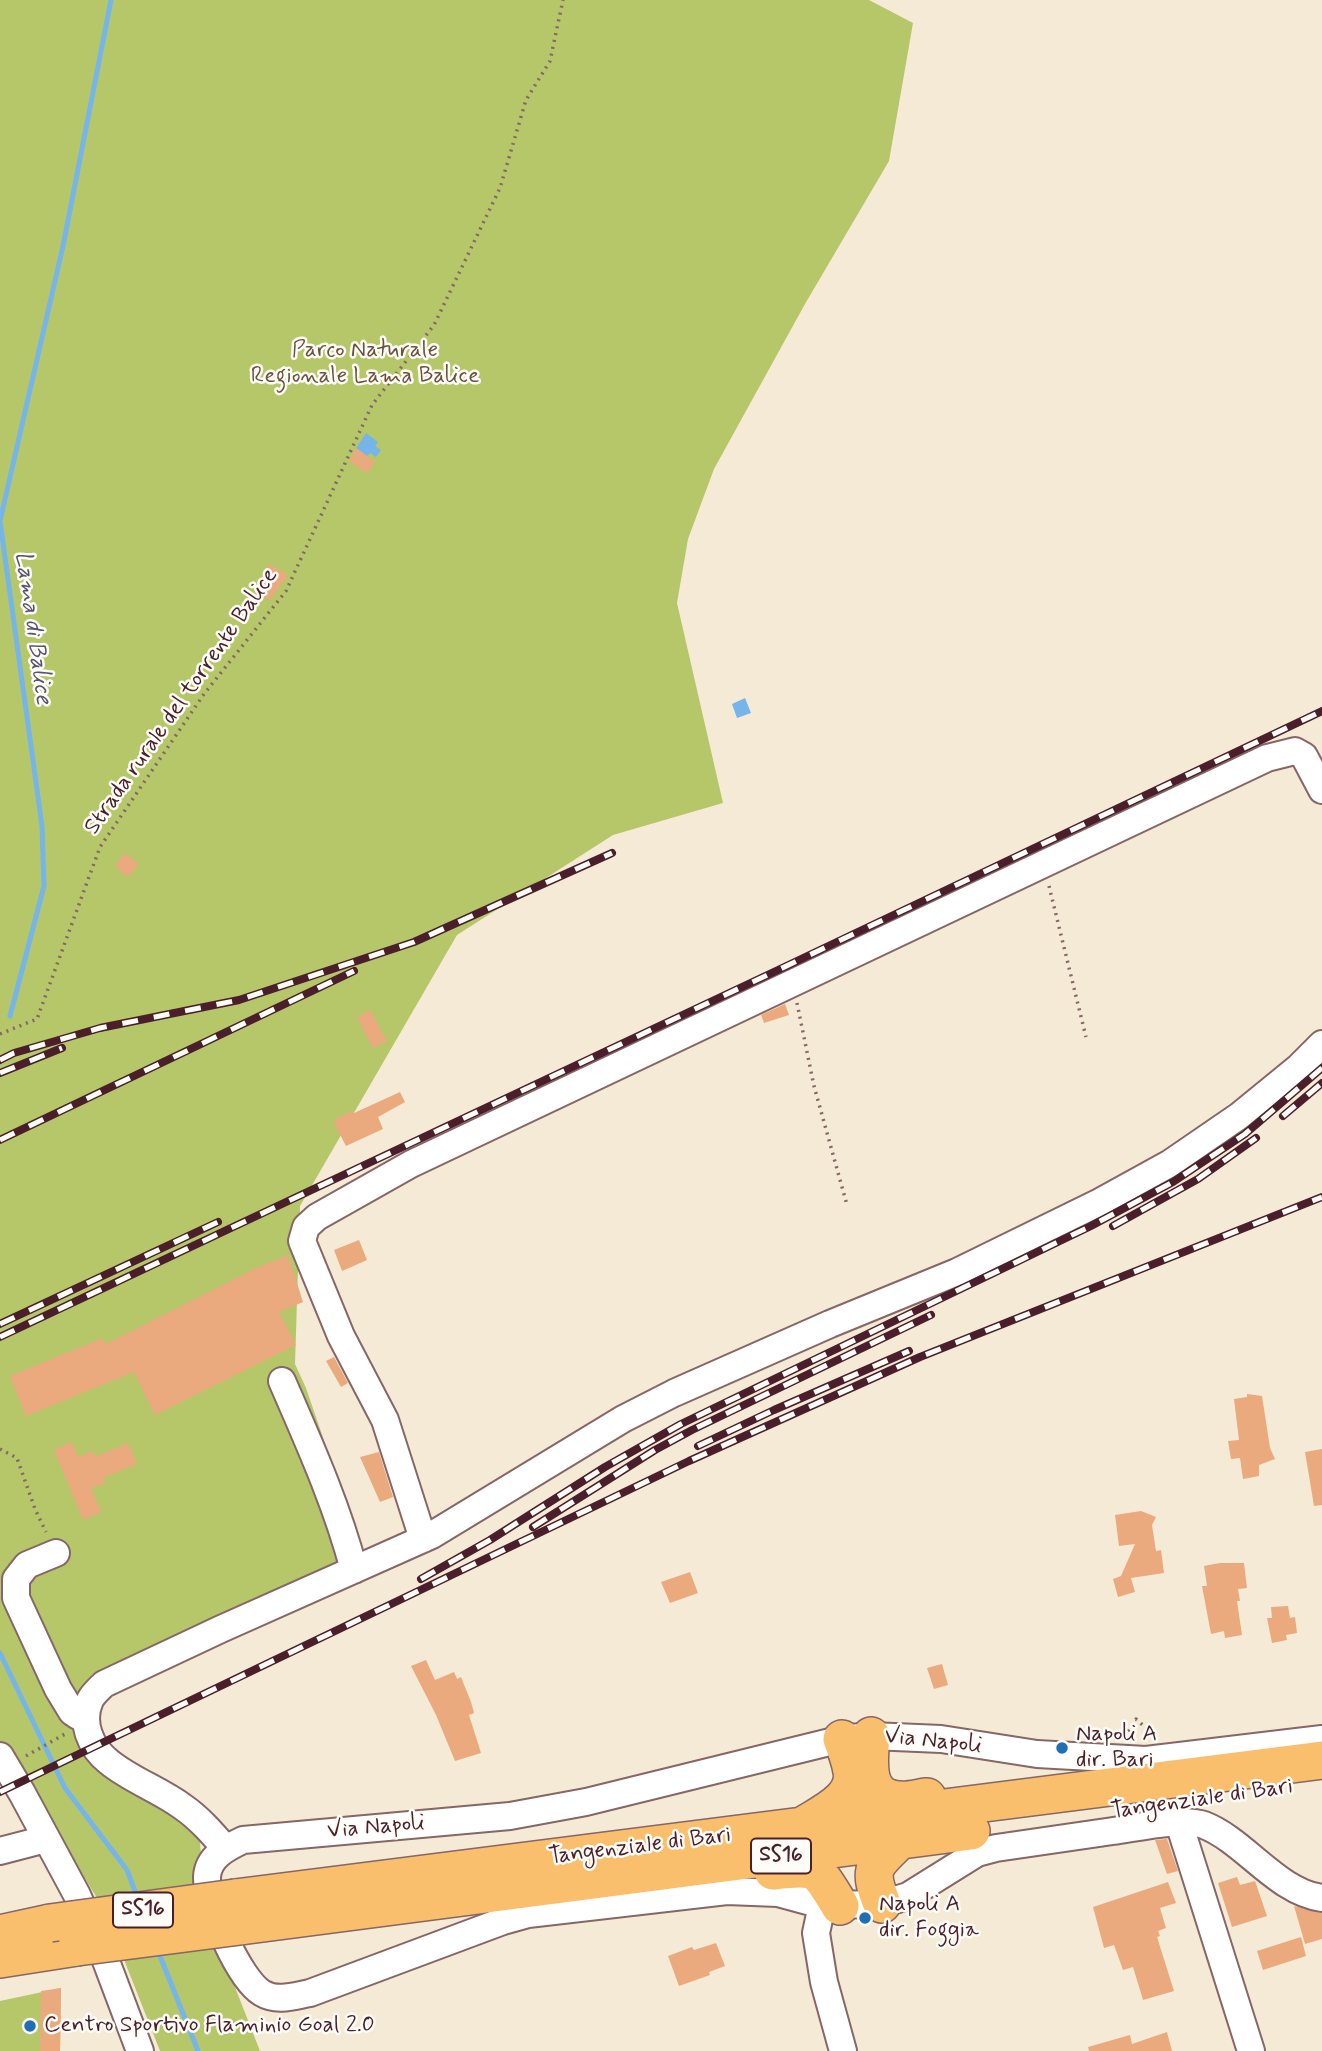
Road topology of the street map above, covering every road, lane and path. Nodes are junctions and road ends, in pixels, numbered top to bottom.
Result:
1 (563, 0) edge
2 (1322, 790) edge
3 (1044, 864) junction
4 (793, 984) junction
5 (0, 1034) edge
6 (1086, 1038) dead end
7 (1322, 1044) edge
8 (847, 1205) dead end
9 (282, 1381) dead end
10 (0, 1449) edge
11 (428, 1537) junction
12 (56, 1553) joint
13 (354, 1570) junction
14 (86, 1719) junction
15 (857, 1737) junction
16 (1157, 1738) dead end
17 (1322, 1739) edge
18 (1119, 1744) dead end
19 (11, 1757) edge
20 (1322, 1760) edge
21 (1322, 1784) edge
22 (1004, 1801) junction
23 (1178, 1823) junction
24 (801, 1826) junction
25 (46, 1839) junction
26 (900, 1840) junction
27 (225, 1848) junction
28 (0, 1851) edge
29 (708, 1865) junction
30 (1322, 1898) edge
31 (882, 1903) junction
32 (831, 1905) junction
33 (238, 1912) junction
34 (0, 1934) edge
35 (0, 1959) edge
36 (140, 2051) edge
37 (843, 2051) edge
38 (1251, 2051) edge

1 - 5 path, Strada rurale del torrente Balice
2 - 3 street
3 - 4 street
3 - 6 path
4 - 8 path
4 - 11 street
7 - 11 street
9 - 13 street
10 - 12 path
11 - 13 street
12 - 14 street
13 - 14 street
14 - 19 path
14 - 27 street
15 - 17 street, Via Napoli
15 - 22 highway
15 - 24 highway
15 - 27 street, Via Napoli
16 - 18 path
19 - 25 street
20 - 22 highway, Tangenziale di Bari / SS16
21 - 26 highway, Tangenziale di Bari / SS16
22 - 24 highway, Tangenziale di Bari / SS16
23 - 30 street
23 - 31 street
23 - 38 street
24 - 33 highway, Tangenziale di Bari / SS16
25 - 28 street
25 - 36 street
26 - 29 highway, Tangenziale di Bari / SS16
26 - 31 highway
27 - 32 street
29 - 32 highway
29 - 33 highway, Tangenziale di Bari / SS16
31 - 32 street
32 - 37 street
33 - 34 highway, Tangenziale di Bari / SS16, bridge
33 - 35 highway, Tangenziale di Bari / SS16, bridge

